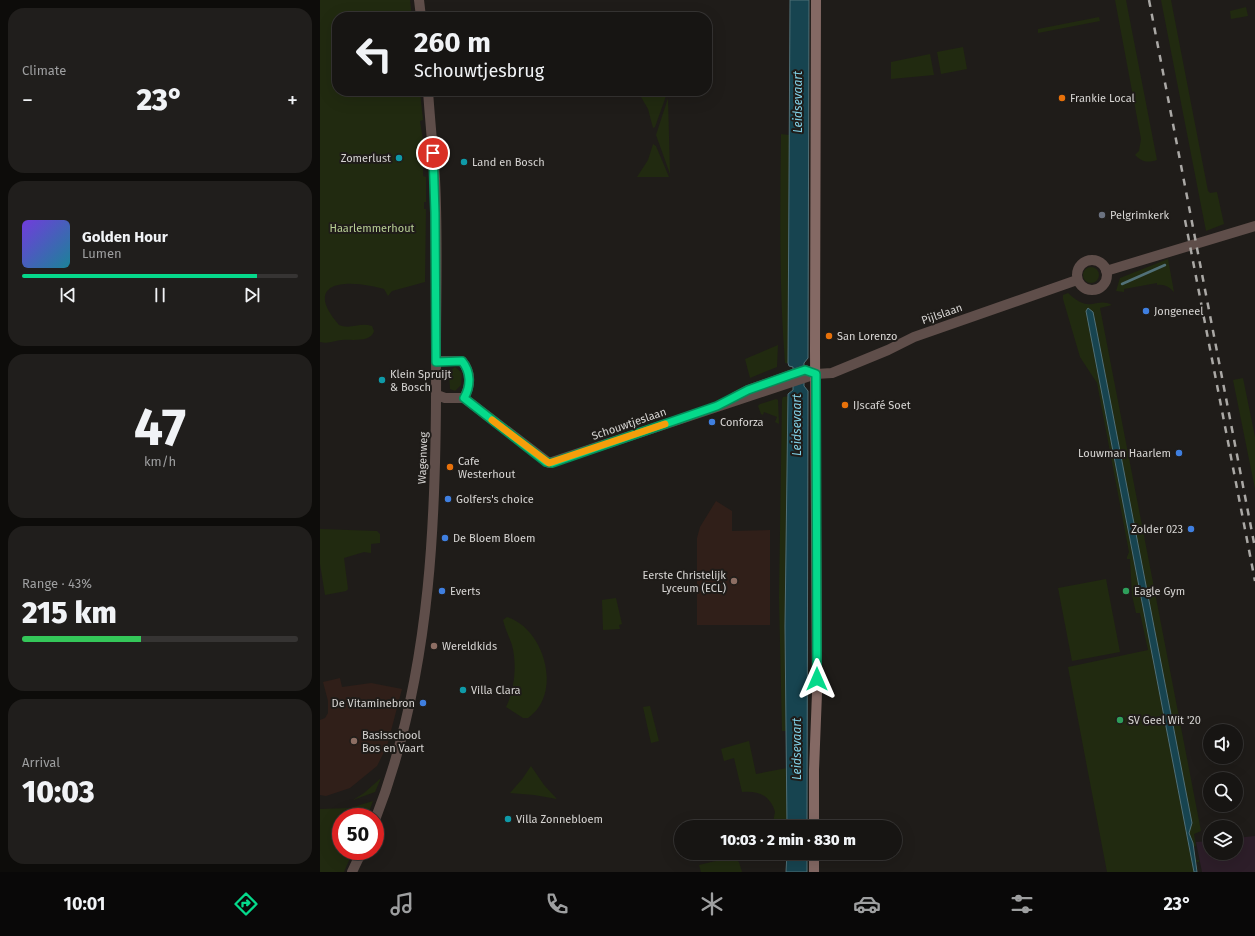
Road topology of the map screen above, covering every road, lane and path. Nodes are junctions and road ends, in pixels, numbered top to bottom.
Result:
1 (419, 0) edge
2 (816, 0) edge
3 (420, 12) edge
4 (428, 96) edge
5 (1255, 226) edge
6 (1106, 271) junction
7 (1077, 280) junction
8 (436, 362) junction
9 (810, 374) junction
10 (789, 380) joint
11 (437, 395) junction
12 (464, 398) junction
13 (379, 808) edge
14 (814, 820) edge
15 (358, 860) edge
16 (814, 860) edge
17 (352, 872) edge
18 (814, 872) edge

1 - 3 street
2 - 9 main road
4 - 8 street, Wagenweg
5 - 6 street
6 - 7 street
6 - 7 street
7 - 9 street, Pijlslaan
8 - 11 street, Wagenweg
8 - 12 street
9 - 10 street, Pijlslaan
9 - 14 main road
10 - 12 street, Schouwtjeslaan
11 - 12 street
11 - 13 street, Wagenweg
15 - 17 street
16 - 18 main road

